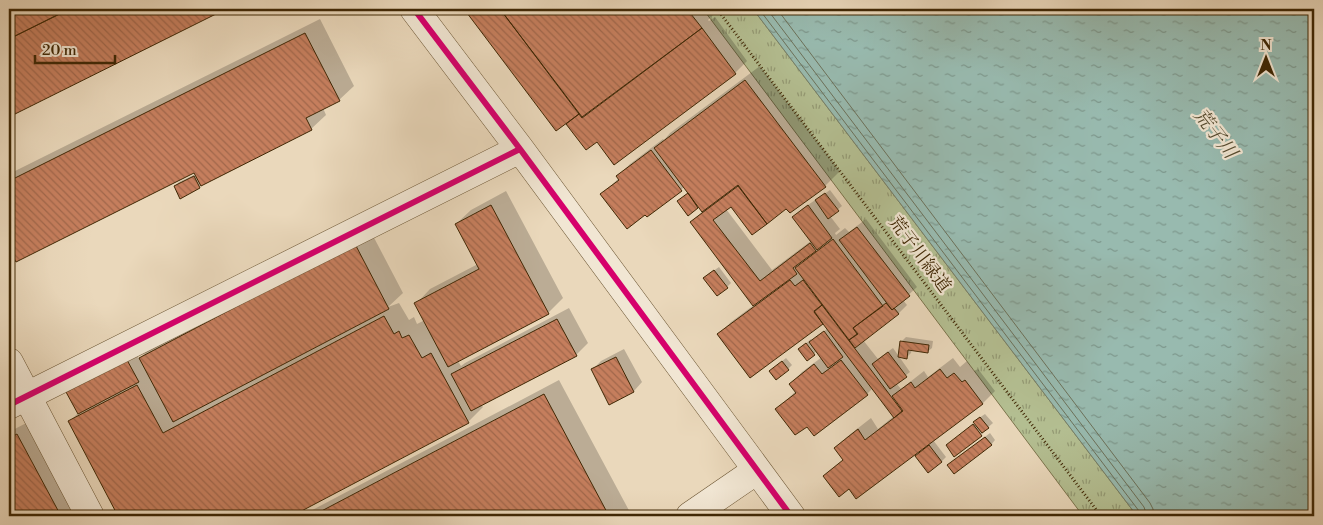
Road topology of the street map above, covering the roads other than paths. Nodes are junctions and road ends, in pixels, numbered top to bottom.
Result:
1 (414, 9) edge
2 (520, 149) junction
3 (9, 362) edge
4 (18, 400) edge
5 (757, 470) junction
6 (90, 516) edge
7 (690, 516) edge
8 (791, 516) edge

1 - 2 street
2 - 4 street
2 - 5 street
3 - 4 street
4 - 6 street
5 - 7 street
5 - 8 street

